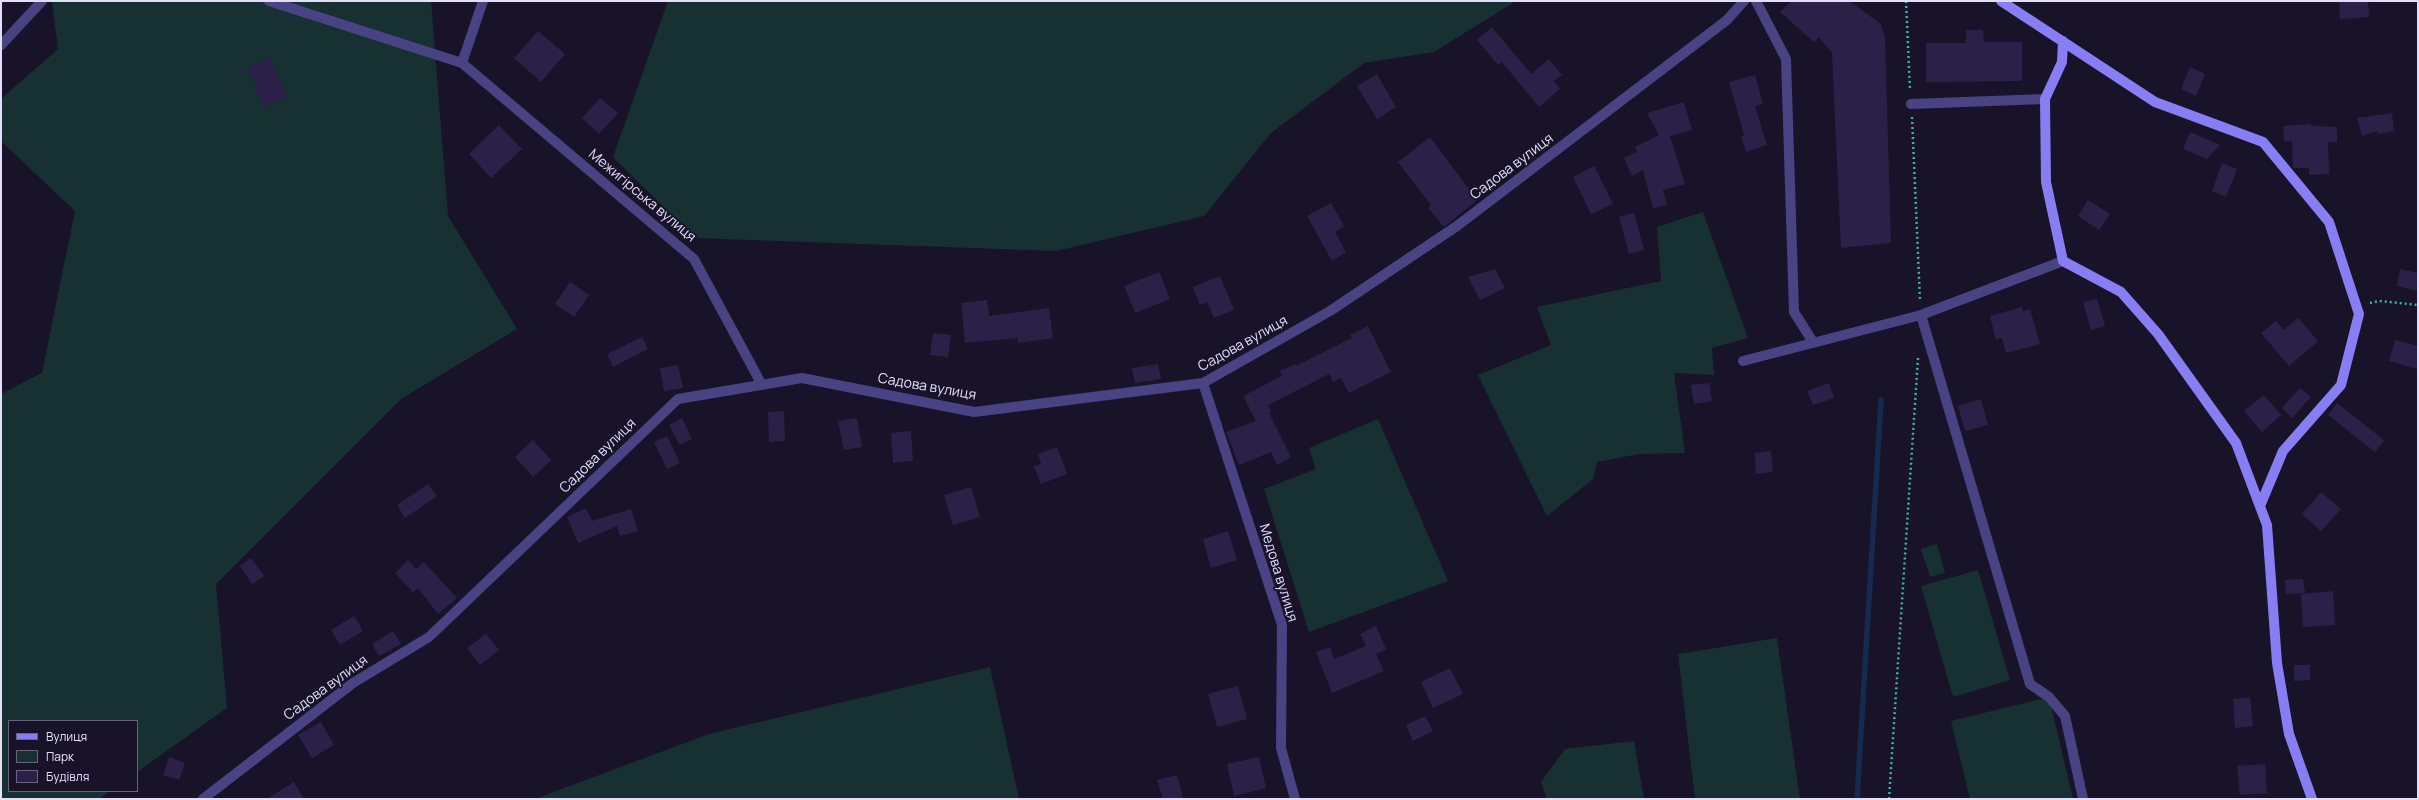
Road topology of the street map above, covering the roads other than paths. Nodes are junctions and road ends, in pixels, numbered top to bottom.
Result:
1 (42, 1) edge
2 (269, 1) edge
3 (483, 1) edge
4 (1744, 1) edge
5 (1756, 1) edge
6 (2001, 1) edge
7 (2064, 40) junction
8 (1, 45) edge
9 (462, 63) junction
10 (2045, 99) junction
11 (1911, 104) road end
12 (2063, 261) junction
13 (1921, 315) junction
14 (1813, 342) junction
15 (1743, 360) dead end
16 (1203, 384) junction
17 (762, 385) junction
18 (2260, 506) junction
19 (203, 799) edge
20 (1295, 799) edge
21 (2083, 799) edge
22 (2312, 799) edge

1 - 8 street
2 - 9 street, Межигірська вулиця
3 - 9 street
4 - 16 street, Садова вулиця
5 - 14 street
6 - 7 street
7 - 10 street
7 - 18 street
9 - 17 street, Межигірська вулиця
10 - 11 street
10 - 12 street
12 - 13 street
12 - 18 street
13 - 14 street
13 - 21 street
14 - 15 street
16 - 17 street, Садова вулиця
16 - 20 street, Медова вулиця
17 - 19 street, Садова вулиця
18 - 22 street

